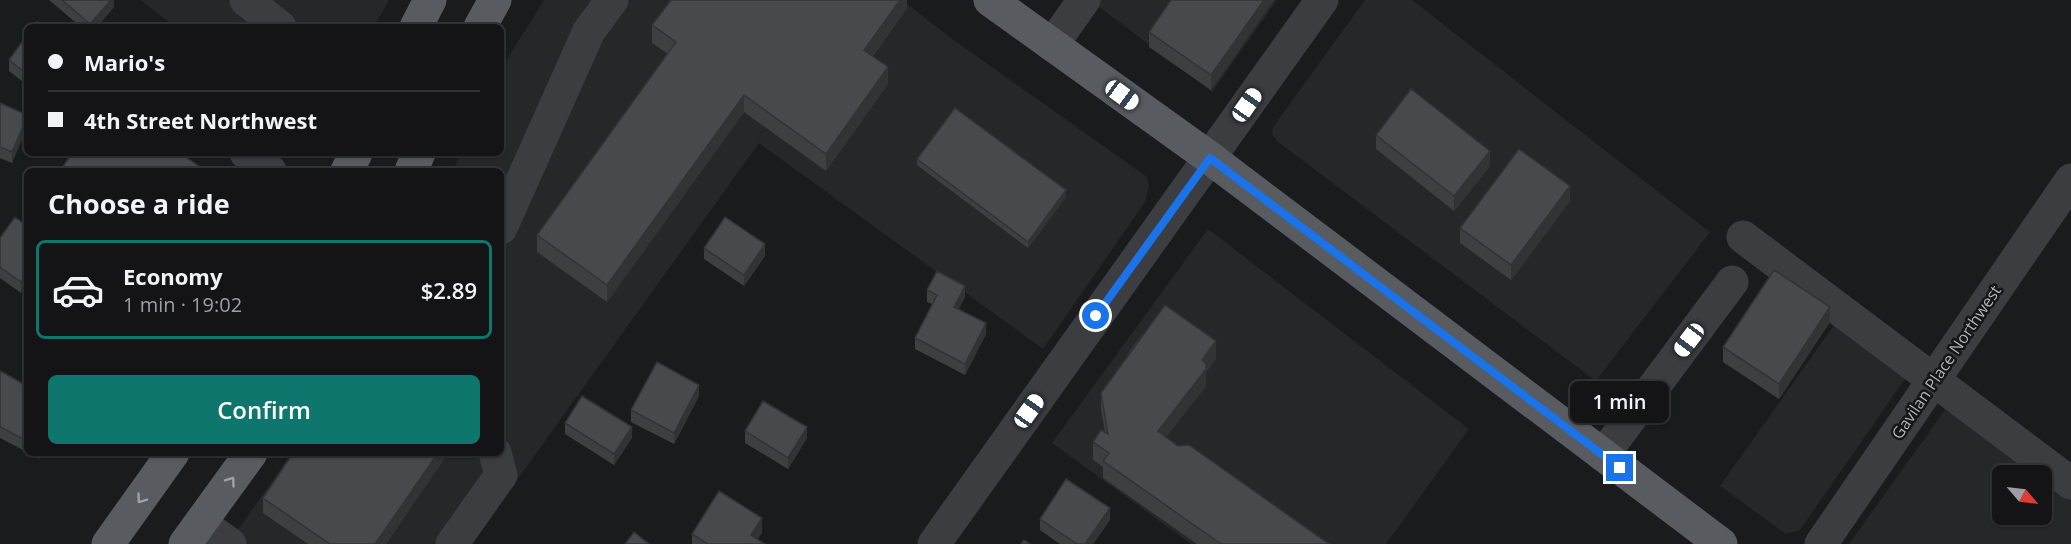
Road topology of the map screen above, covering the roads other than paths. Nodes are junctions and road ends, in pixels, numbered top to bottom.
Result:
1 (430, 0) edge
2 (495, 0) edge
3 (612, 0) edge
4 (990, 0) edge
5 (1084, 0) edge
6 (1322, 0) edge
7 (418, 24) edge
8 (482, 24) edge
9 (1052, 45) junction
10 (250, 156) edge
11 (1210, 158) junction
12 (266, 168) edge
13 (2071, 180) edge
14 (504, 221) edge
15 (1743, 237) dead end
16 (1732, 282) dead end
17 (1933, 381) junction
18 (1603, 455) junction
19 (172, 456) edge
20 (250, 456) edge
21 (496, 456) edge
22 (2071, 483) edge
23 (193, 533) edge
24 (108, 544) edge
25 (230, 544) edge
26 (452, 544) edge
27 (934, 544) edge
28 (1721, 544) edge
29 (1821, 544) edge

1 - 7 main road
2 - 8 main road
3 - 14 street
4 - 9 main road
5 - 9 street
6 - 11 street
9 - 11 main road
10 - 12 street
11 - 18 main road
11 - 27 street
13 - 17 street, Gavilan Place Northwest
15 - 17 street
16 - 18 street
17 - 22 street
17 - 29 street, Gavilan Place Northwest
18 - 28 main road
19 -> 24 main road
23 -> 20 main road
21 - 26 street
23 - 25 street

